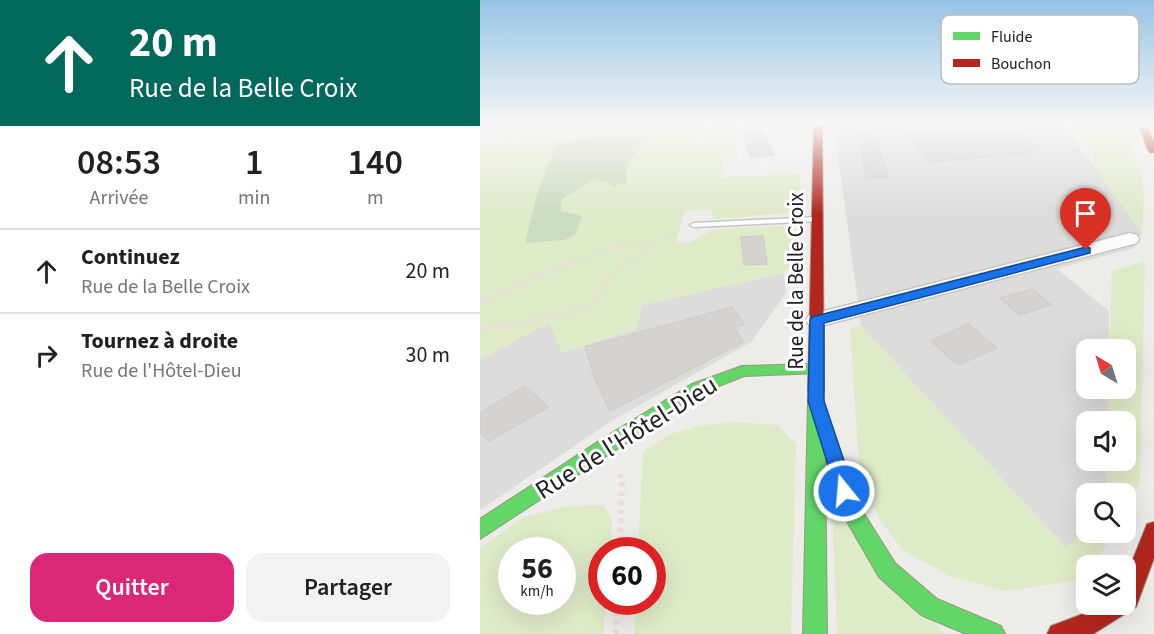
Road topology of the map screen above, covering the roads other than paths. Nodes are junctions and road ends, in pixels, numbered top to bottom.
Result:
1 (817, 155) edge
2 (816, 219) junction
3 (694, 225) road end
4 (1130, 239) dead end
5 (817, 320) junction
6 (816, 369) junction
7 (816, 401) junction
8 (480, 530) edge
9 (1154, 531) edge
10 (1136, 578) edge
11 (1103, 615) edge
12 (815, 634) edge
13 (993, 634) edge
14 (1059, 634) edge

1 - 2 main road, Rue de la Belle Croix
2 - 3 lane
2 - 5 main road, Rue de la Belle Croix
4 - 5 street
5 - 6 main road, Rue de la Belle Croix
6 - 7 main road, Rue de la Belle Croix
6 - 8 main road, Rue de l'Hôtel-Dieu
7 - 12 main road, Rue de la Belle Croix
7 - 13 main road
9 - 10 main road
11 - 14 main road

